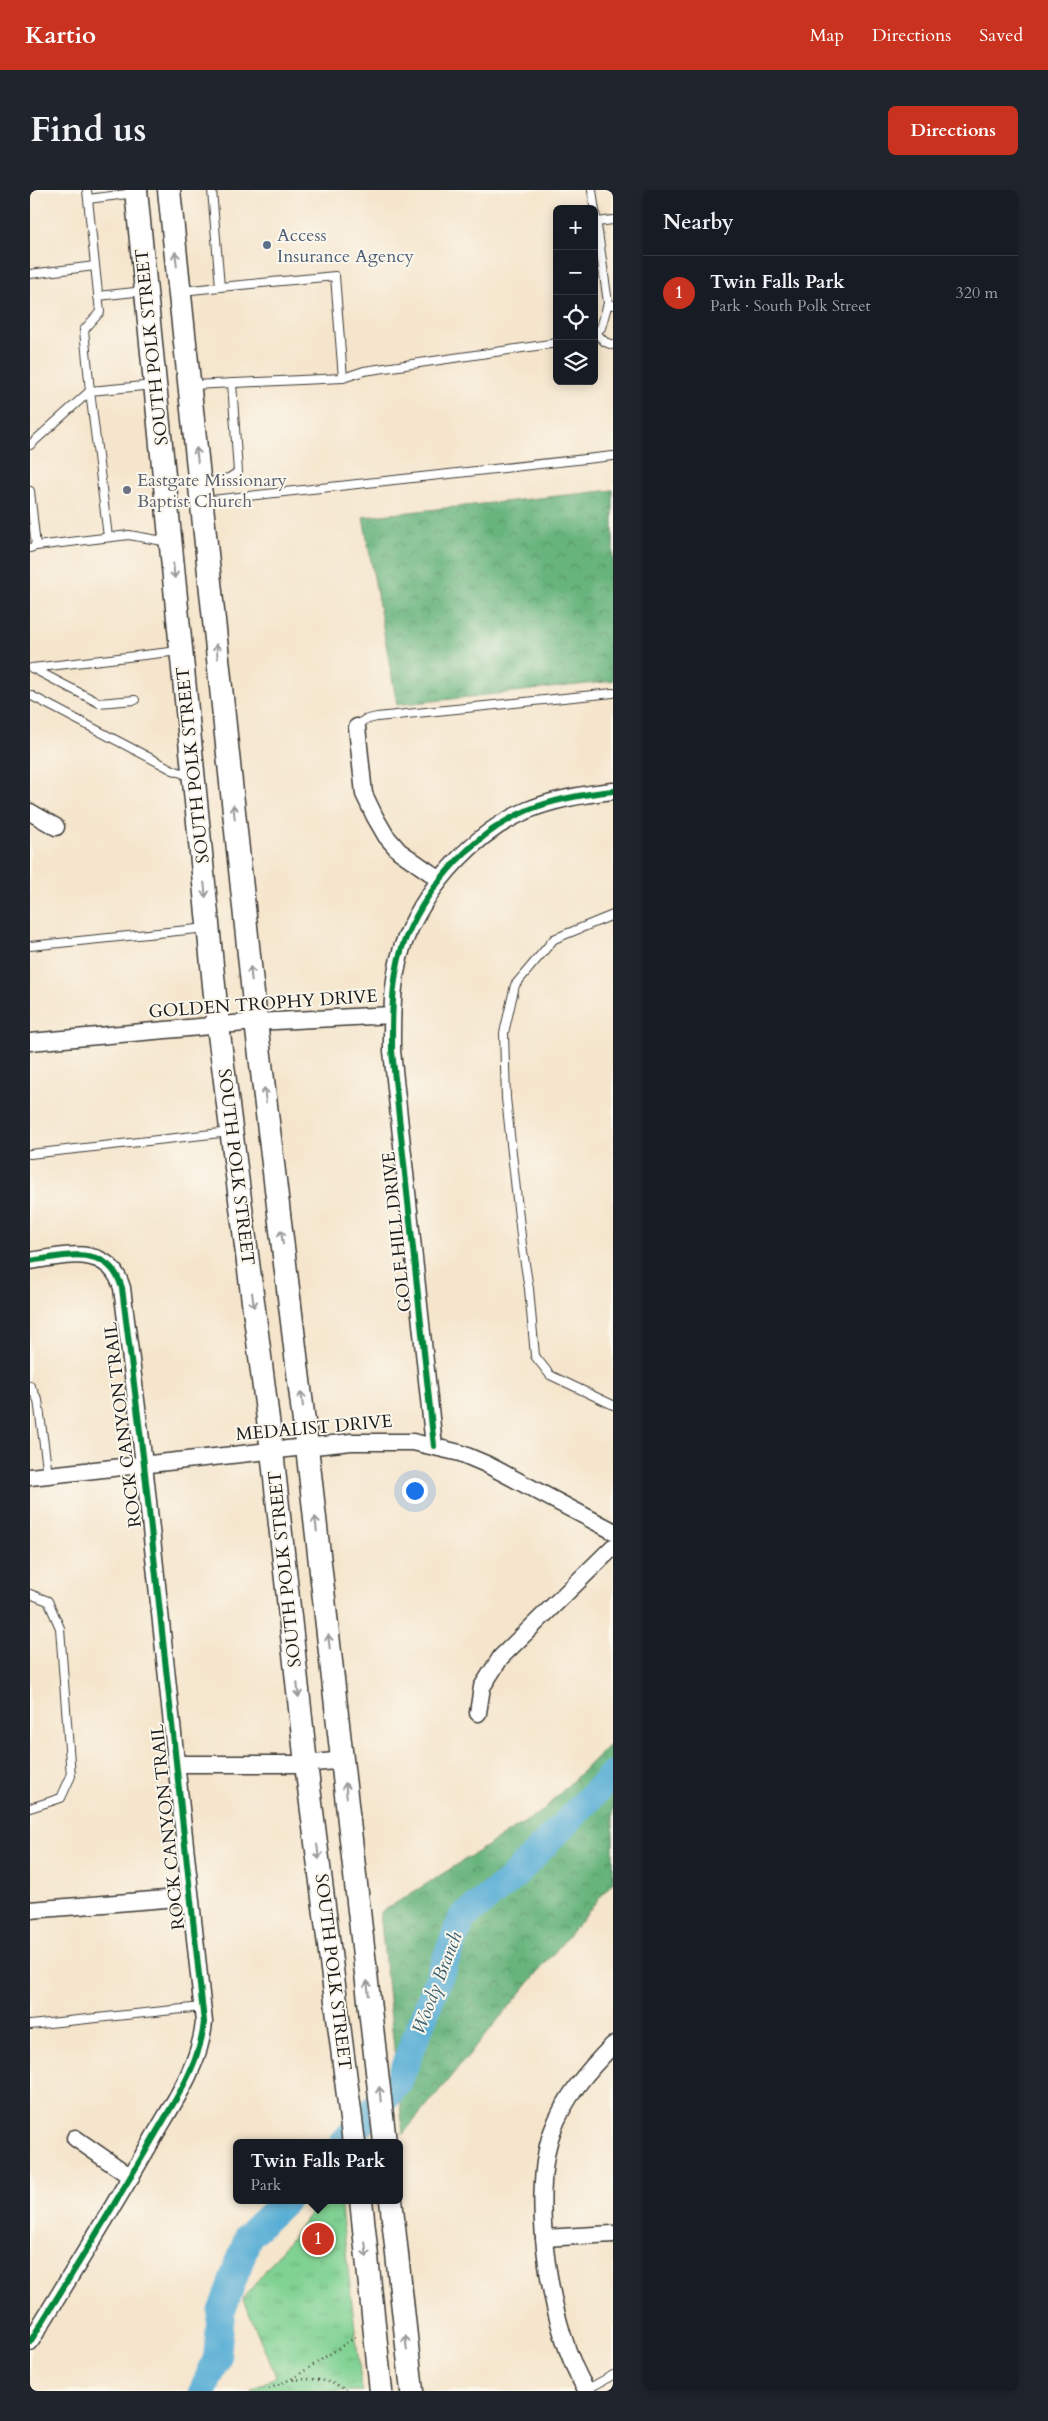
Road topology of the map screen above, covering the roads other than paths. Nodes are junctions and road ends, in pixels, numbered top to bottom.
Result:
1 (87, 190) edge
2 (169, 190) edge
3 (212, 190) edge
4 (592, 190) edge
5 (136, 191) edge
6 (88, 199) junction
7 (594, 205) edge
8 (613, 220) edge
9 (598, 222) edge
10 (598, 228) edge
11 (95, 266) junction
12 (30, 274) edge
13 (220, 287) junction
14 (146, 291) junction
15 (180, 292) junction
16 (98, 296) junction
17 (610, 304) edge
18 (598, 331) edge
19 (598, 336) edge
20 (553, 344) edge
21 (613, 345) edge
22 (343, 378) junction
23 (232, 383) junction
24 (156, 385) junction
25 (189, 385) junction
26 (90, 391) junction
27 (30, 445) edge
28 (613, 456) edge
29 (166, 488) junction
30 (30, 492) edge
31 (200, 493) junction
32 (108, 538) junction
33 (205, 538) junction
34 (171, 542) junction
35 (33, 547) edge
36 (182, 651) junction
37 (31, 667) edge
38 (613, 693) edge
39 (30, 695) edge
40 (134, 700) dead end
41 (357, 727) joint
42 (194, 777) junction
43 (613, 791) edge
44 (30, 812) edge
45 (56, 827) dead end
46 (439, 879) junction
47 (613, 914) edge
48 (209, 928) junction
49 (30, 946) edge
50 (392, 1015) junction
51 (256, 1022) junction
52 (218, 1026) junction
53 (30, 1042) edge
54 (232, 1132) junction
55 (30, 1154) edge
56 (30, 1261) edge
57 (30, 1386) edge
58 (613, 1405) edge
59 (434, 1446) junction
60 (307, 1447) junction
61 (272, 1451) junction
62 (144, 1464) junction
63 (48, 1475) junction
64 (30, 1477) edge
65 (613, 1530) edge
66 (613, 1547) edge
67 (30, 1594) edge
68 (478, 1713) dead end
69 (343, 1760) junction
70 (176, 1764) junction
71 (306, 1764) junction
72 (30, 1808) edge
73 (190, 1897) junction
74 (30, 1910) edge
75 (202, 2007) junction
76 (30, 2025) edge
77 (613, 2045) edge
78 (75, 2138) dead end
79 (354, 2139) edge
80 (385, 2139) edge
81 (130, 2177) junction
82 (361, 2204) edge
83 (391, 2204) edge
84 (613, 2234) edge
85 (544, 2238) junction
86 (30, 2342) edge
87 (613, 2375) edge
88 (587, 2390) edge
89 (382, 2391) edge
90 (412, 2391) edge

1 - 6 lane
15 -> 2 main road, SOUTH POLK STREET
3 - 13 lane
4 - 7 lane
5 - 6 lane
5 - 14 main road, SOUTH POLK STREET
6 - 11 lane
8 - 9 lane
10 - 17 lane
11 - 12 lane
11 - 16 lane
13 - 15 lane
13 - 22 lane
14 - 15 main road
14 - 16 lane
14 - 24 main road, SOUTH POLK STREET
15 - 25 main road, SOUTH POLK STREET
16 - 26 lane
17 - 18 lane
19 - 21 lane
20 - 22 lane
22 - 23 lane
23 - 25 lane
23 - 31 lane
24 - 26 lane
24 - 29 main road, SOUTH POLK STREET
31 -> 25 main road, SOUTH POLK STREET
26 - 27 lane
26 - 32 lane
28 - 31 lane
29 - 31 main road
29 - 34 main road, SOUTH POLK STREET
30 - 35 lane
31 - 33 main road, SOUTH POLK STREET
32 - 34 lane
32 - 35 lane
33 - 34 main road
51 -> 33 main road, SOUTH POLK STREET
34 -> 36 main road, SOUTH POLK STREET
36 - 37 lane
36 - 42 main road, SOUTH POLK STREET
37 - 40 lane
38 - 41 lane
39 - 42 lane
41 - 46 street
42 -> 48 main road, SOUTH POLK STREET
43 - 46 street, GOLDEN TROPHY DRIVE
44 - 45 street
46 - 50 street, GOLDEN TROPHY DRIVE
47 - 58 lane
48 - 49 lane
48 - 52 main road, SOUTH POLK STREET
50 - 51 street, GOLDEN TROPHY DRIVE
50 - 59 street, GOLF HILL DRIVE
51 - 52 street, GOLDEN TROPHY DRIVE
60 -> 51 main road, SOUTH POLK STREET
52 - 53 street, GOLDEN TROPHY DRIVE
52 - 54 main road, SOUTH POLK STREET
54 - 55 lane
54 -> 61 main road, SOUTH POLK STREET
56 - 62 street, ROCK CANYON TRAIL
57 - 63 lane
59 - 60 street, MEDALIST DRIVE
59 - 65 street, MEDALIST DRIVE
60 - 61 street, MEDALIST DRIVE
69 -> 60 main road, SOUTH POLK STREET
61 - 62 street, MEDALIST DRIVE
61 -> 71 main road, SOUTH POLK STREET
62 - 63 street, MEDALIST DRIVE
62 - 70 street, ROCK CANYON TRAIL
63 - 64 street, MEDALIST DRIVE
66 - 68 street
67 - 72 lane
69 - 71 street
80 -> 69 main road, SOUTH POLK STREET
70 - 71 street
70 - 73 street, ROCK CANYON TRAIL
71 -> 79 main road, SOUTH POLK STREET
73 - 74 street
73 - 75 street, ROCK CANYON TRAIL
75 - 76 lane
75 - 81 street, ROCK CANYON TRAIL
77 - 85 street
78 - 81 street
81 - 86 street, ROCK CANYON TRAIL
82 -> 89 main road
90 -> 83 main road
84 - 85 street
85 - 88 street
87 - 88 lane

